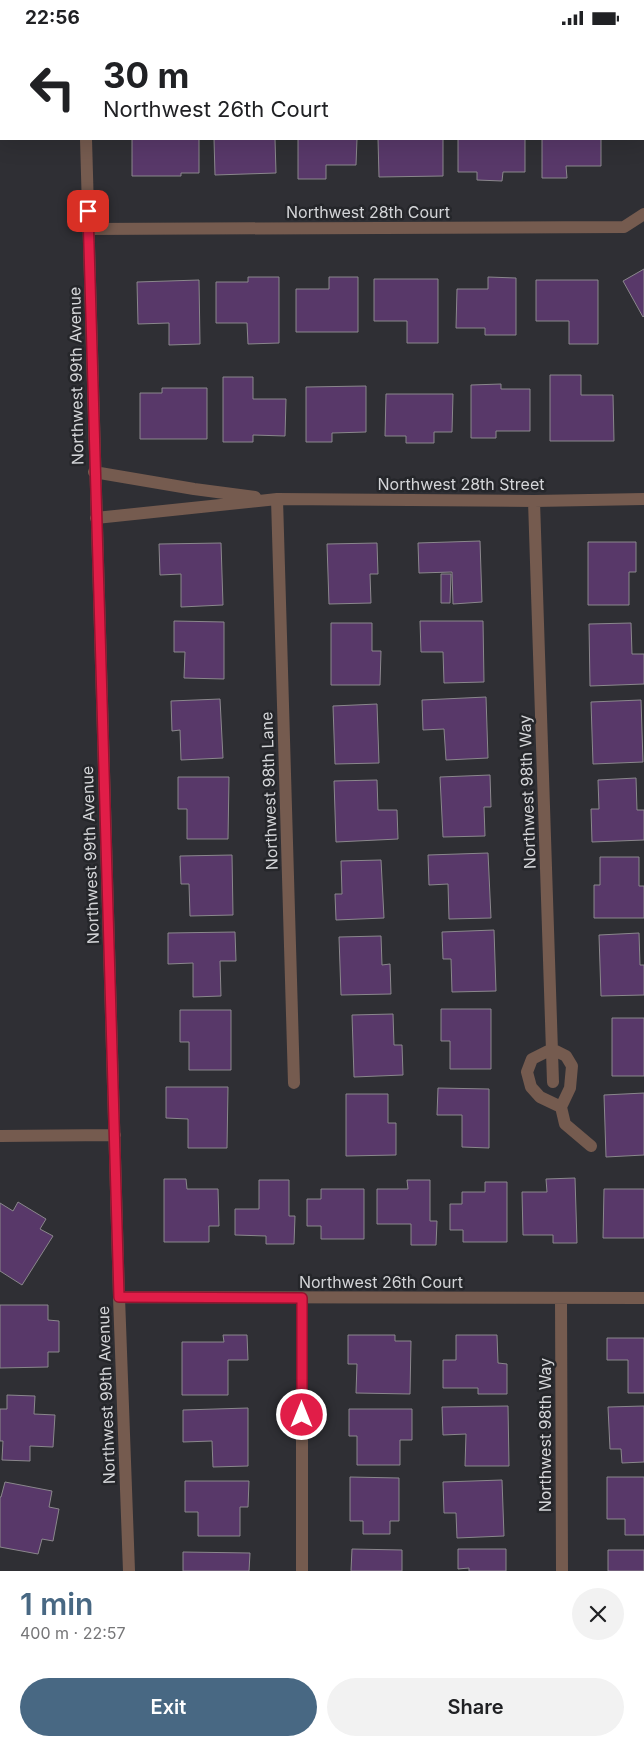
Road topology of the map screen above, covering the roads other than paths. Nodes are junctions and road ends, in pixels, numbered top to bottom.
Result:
1 (86, 140) edge
2 (644, 214) edge
3 (88, 229) junction
4 (94, 472) junction
5 (277, 499) junction
6 (644, 499) edge
7 (534, 501) junction
8 (96, 518) junction
9 (552, 1049) junction
10 (553, 1082) dead end
11 (294, 1083) dead end
12 (561, 1107) junction
13 (115, 1135) junction
14 (0, 1136) edge
15 (591, 1146) dead end
16 (119, 1297) junction
17 (302, 1298) junction
18 (644, 1298) edge
19 (561, 1299) junction
20 (129, 1571) edge
21 (302, 1571) edge
22 (562, 1571) edge

1 - 3 street, Northwest 99th Avenue
2 - 3 street, Northwest 28th Court
3 - 4 street, Northwest 99th Avenue
4 - 5 street, Northwest 28th Street
4 - 8 street, Northwest 99th Avenue
5 - 7 street, Northwest 28th Street
5 - 8 street, Northwest 28th Street
5 - 11 street, Northwest 98th Lane
6 - 7 street, Northwest 28th Street
7 - 9 street, Northwest 98th Way
8 - 13 street, Northwest 99th Avenue
9 - 10 street, Northwest 98th Way
9 - 12 street
9 - 12 street
12 - 15 street
13 - 14 street
13 - 16 street, Northwest 99th Avenue
16 - 17 street, Northwest 26th Court
16 - 20 street, Northwest 99th Avenue
17 - 19 street, Northwest 26th Court
17 - 21 street
18 - 19 street, Northwest 26th Court
19 - 22 street, Northwest 98th Way

